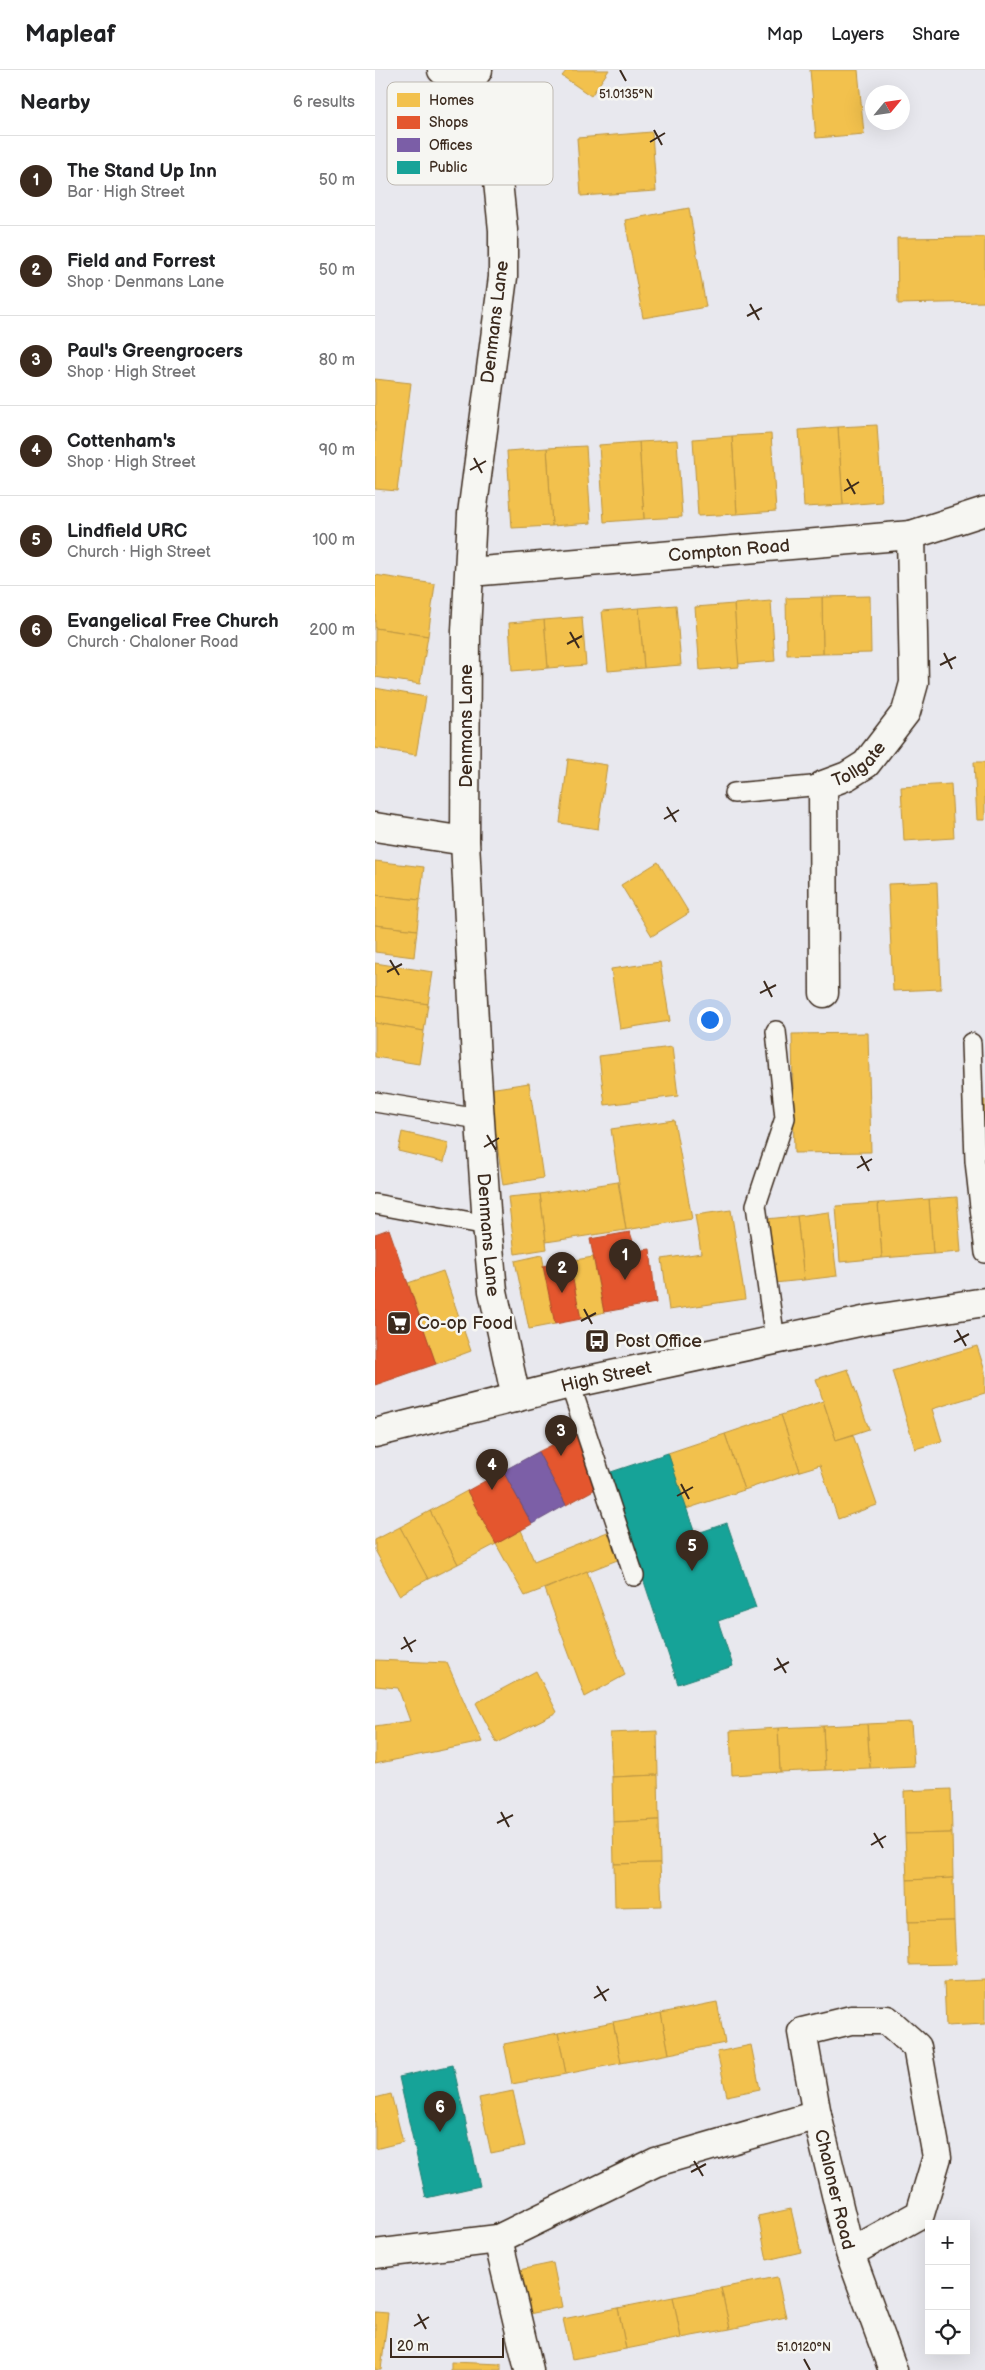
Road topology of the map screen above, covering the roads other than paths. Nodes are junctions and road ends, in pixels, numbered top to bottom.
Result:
1 (442, 70) edge
2 (471, 80) edge
3 (498, 185) edge
4 (985, 511) edge
5 (911, 535) junction
6 (470, 572) junction
7 (823, 785) junction
8 (734, 793) dead end
9 (375, 827) edge
10 (465, 841) junction
11 (824, 994) dead end
12 (776, 1031) dead end
13 (971, 1043) dead end
14 (375, 1102) edge
15 (479, 1119) junction
16 (375, 1204) edge
17 (487, 1225) junction
18 (985, 1253) edge
19 (985, 1302) edge
20 (775, 1340) junction
21 (571, 1384) junction
22 (517, 1398) junction
23 (375, 1433) edge
24 (634, 1576) dead end
25 (817, 2115) junction
26 (498, 2239) junction
27 (850, 2253) junction
28 (375, 2254) edge
29 (529, 2370) edge
30 (893, 2370) edge

1 - 2 street, Denmans Lane
3 - 6 street, Denmans Lane
4 - 5 street, Compton Road
5 - 6 street, Compton Road
5 - 7 street, Tollgate
6 - 10 street, Denmans Lane
7 - 8 lane
7 - 11 street, Tollgate
9 - 10 street
10 - 15 street, Denmans Lane
12 - 20 lane
13 - 18 lane
14 - 15 lane
15 - 17 street, Denmans Lane
16 - 17 lane
17 - 22 street, Denmans Lane
19 - 20 street, High Street
20 - 21 street, High Street
21 - 22 street, High Street
21 - 24 lane
22 - 23 street, High Street
25 - 26 street, Chaloner Road
25 - 27 street, Chaloner Road
25 - 27 street, Chaloner Road
26 - 28 street, Chaloner Road
26 - 29 street
27 - 30 street

